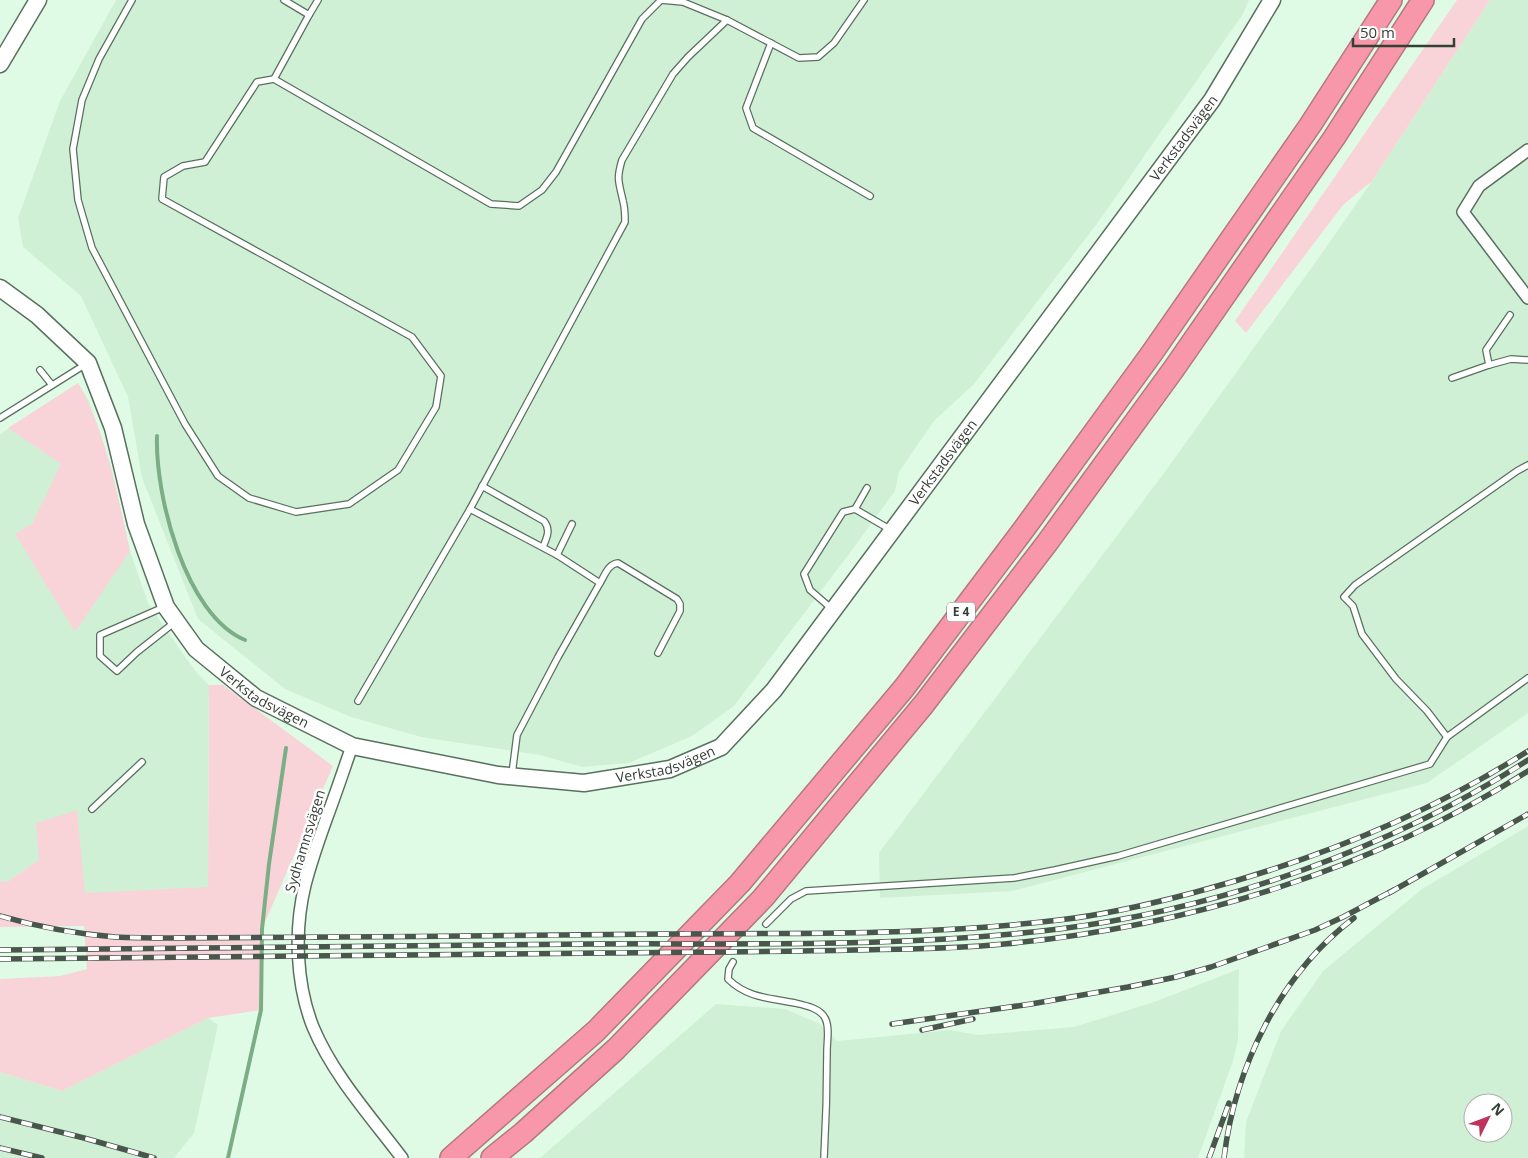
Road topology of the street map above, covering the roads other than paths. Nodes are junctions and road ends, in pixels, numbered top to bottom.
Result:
1 (38, 0) edge
2 (132, 0) edge
3 (284, 0) edge
4 (318, 0) edge
5 (864, 0) edge
6 (1272, 0) edge
7 (1391, 0) edge
8 (1423, 0) edge
9 (309, 15) junction
10 (726, 20) junction
11 (771, 43) junction
12 (1, 63) edge
13 (274, 79) junction
14 (1528, 150) edge
15 (870, 196) dead end
16 (0, 288) edge
17 (1528, 298) edge
18 (1510, 315) dead end
19 (1528, 360) edge
20 (88, 362) junction
21 (1489, 364) junction
22 (40, 370) dead end
23 (1452, 378) dead end
24 (52, 385) junction
25 (0, 418) edge
26 (1528, 465) edge
27 (482, 486) junction
28 (867, 488) dead end
29 (470, 509) junction
30 (856, 509) junction
31 (572, 524) dead end
32 (893, 531) junction
33 (543, 547) junction
34 (556, 555) junction
35 (600, 583) junction
36 (166, 607) junction
37 (833, 610) junction
38 (176, 621) junction
39 (658, 653) dead end
40 (1528, 678) edge
41 (358, 701) dead end
42 (1447, 737) junction
43 (352, 746) junction
44 (142, 762) dead end
45 (511, 776) junction
46 (92, 809) dead end
47 (766, 924) dead end
48 (733, 962) dead end
49 (402, 1158) edge
50 (452, 1158) edge
51 (492, 1158) edge
52 (824, 1158) edge

1 - 12 main road
2 - 13 lane
3 - 9 lane
4 - 9 lane
5 - 11 lane
6 - 32 main road, Verkstadsvägen
7 - 50 highway, E 4
8 - 51 highway, E 4
9 - 13 lane
10 - 11 lane
10 - 13 lane
10 - 27 lane
11 - 15 lane
14 - 17 street
16 - 20 main road, Verkstadsvägen
18 - 21 lane
19 - 21 lane
20 - 24 lane
20 - 36 main road, Verkstadsvägen
21 - 23 lane
22 - 24 lane
24 - 25 lane
26 - 42 lane
27 - 29 lane
27 - 33 lane
28 - 30 lane
29 - 33 lane
29 - 41 lane
30 - 32 lane
30 - 37 lane
31 - 34 lane
32 - 37 main road, Verkstadsvägen
33 - 34 lane
34 - 35 lane
35 - 39 lane
35 - 45 lane
36 - 38 main road, Verkstadsvägen
36 - 38 lane
37 - 45 main road, Verkstadsvägen
38 - 43 main road, Verkstadsvägen
40 - 42 lane
42 - 47 lane
43 - 45 main road, Verkstadsvägen
43 - 49 street, Sydhamnsvägen
44 - 46 lane
48 - 52 lane

